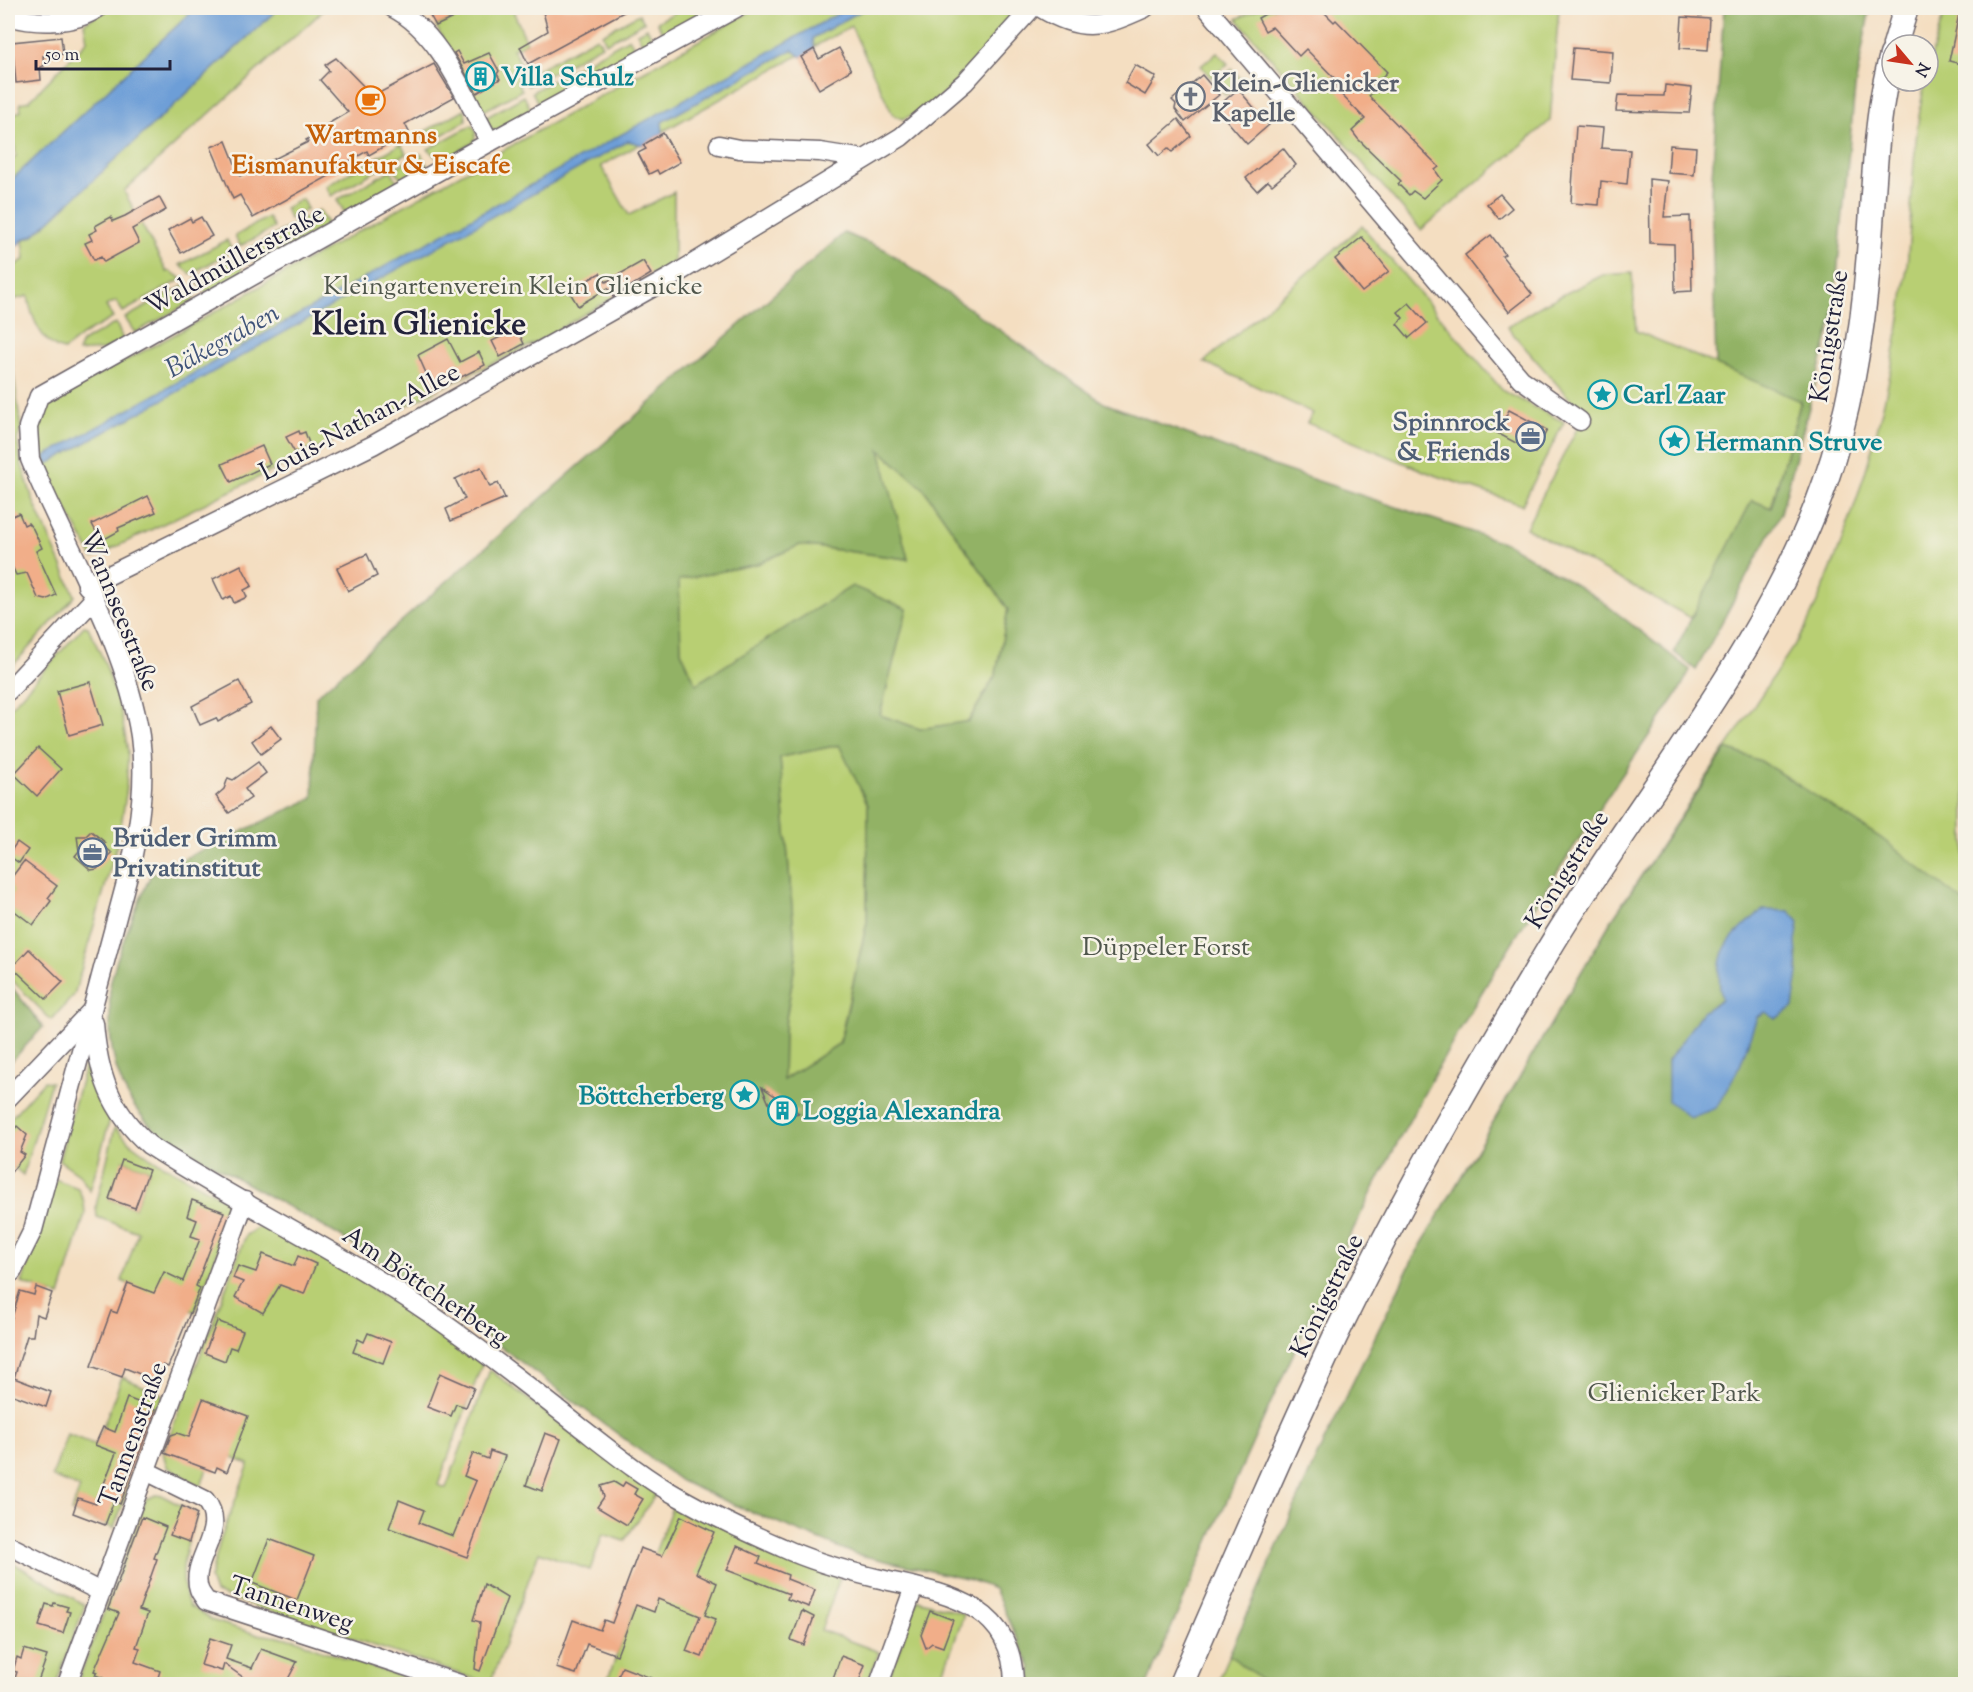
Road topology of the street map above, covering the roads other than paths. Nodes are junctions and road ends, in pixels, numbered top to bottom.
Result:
1 (98, 8) edge
2 (393, 8) edge
3 (736, 8) edge
4 (1032, 8) edge
5 (1041, 8) edge
6 (1145, 8) edge
7 (1207, 8) edge
8 (1906, 8) edge
9 (8, 16) edge
10 (1899, 33) edge
11 (1886, 93) edge
12 (490, 142) junction
13 (719, 145) dead end
14 (864, 159) junction
15 (39, 396) joint
16 (1580, 421) dead end
17 (90, 593) junction
18 (8, 691) edge
19 (93, 1009) junction
20 (8, 1098) edge
21 (245, 1202) junction
22 (12, 1272) dead end
23 (146, 1471) junction
24 (8, 1545) edge
25 (914, 1587) junction
26 (101, 1592) junction
27 (67, 1684) edge
28 (459, 1684) edge
29 (879, 1684) edge
30 (1014, 1684) edge
31 (1181, 1684) edge

1 - 9 street
2 - 12 street
3 - 12 street, Waldmüllerstraße
4 - 14 street, Louis-Nathan-Allee
5 - 6 street
7 - 16 street
8 - 10 main road
11 - 31 main road, Königstraße
12 - 15 street, Waldmüllerstraße
13 - 14 street
14 - 17 street, Louis-Nathan-Allee
15 - 17 street, Wannseestraße
17 - 18 street
17 - 19 street, Wannseestraße
19 - 20 street, Wannseestraße
19 - 21 street, Am Böttcherberg
19 - 22 street
21 - 23 street, Tannenstraße
21 - 25 street, Am Böttcherberg
23 - 26 street, Tannenstraße
23 - 28 street, Tannenweg
24 - 26 street
25 - 29 street
25 - 30 street, Am Böttcherberg
26 - 27 street, Tannenstraße

